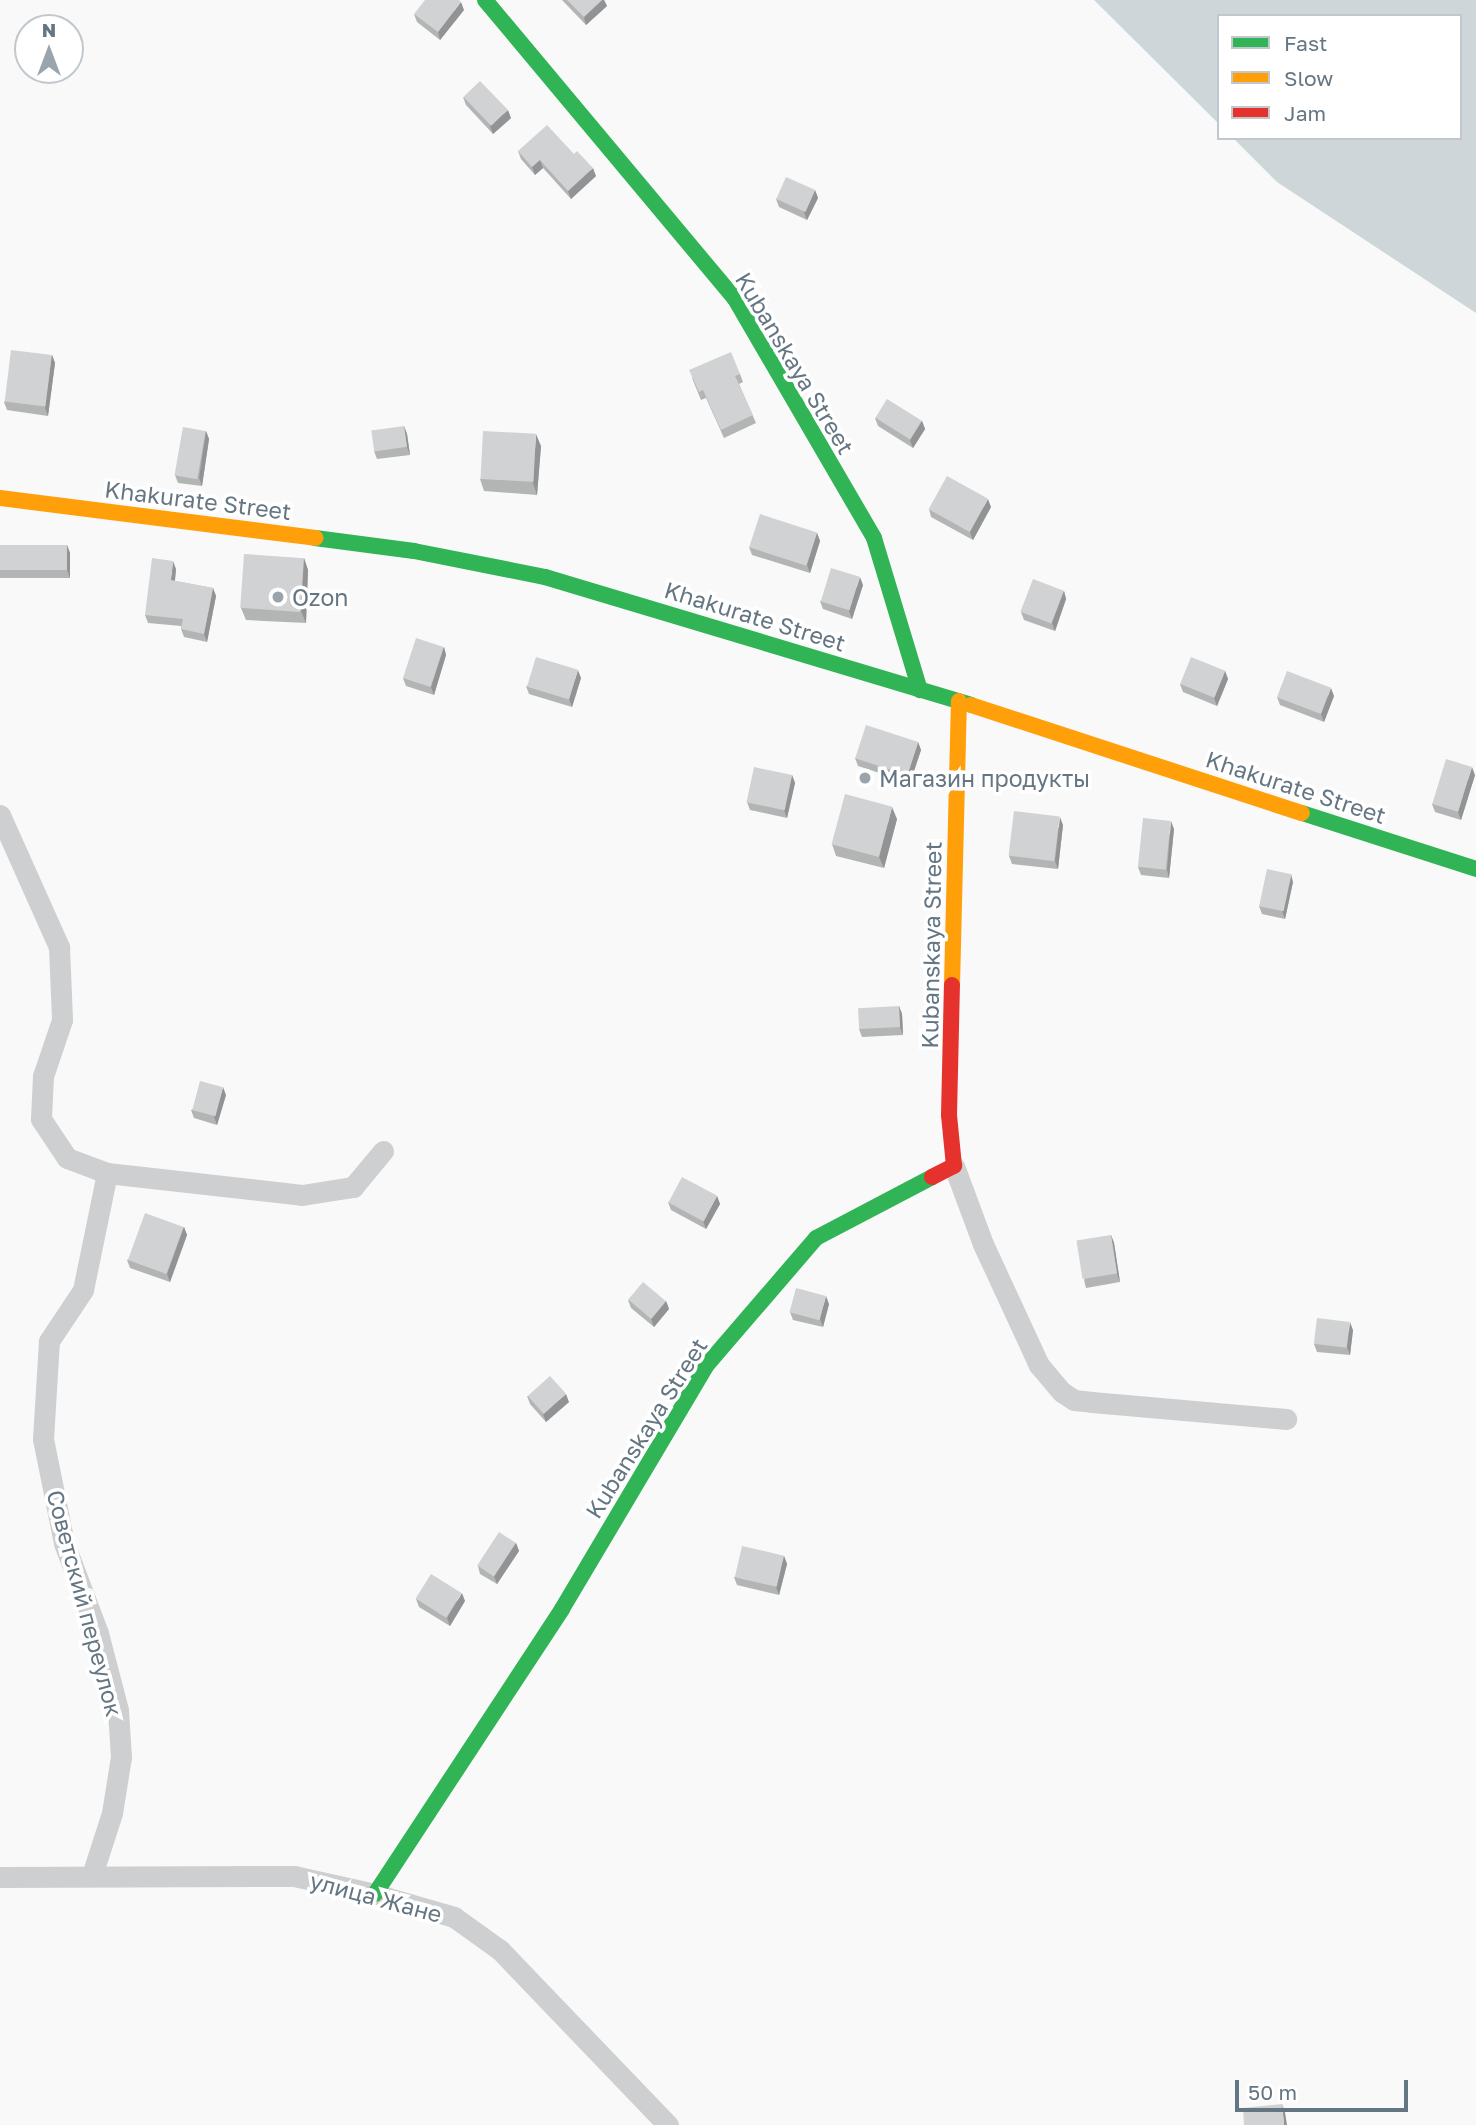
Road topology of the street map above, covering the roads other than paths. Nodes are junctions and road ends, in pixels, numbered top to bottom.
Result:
1 (485, 0) edge
2 (0, 498) edge
3 (920, 690) junction
4 (959, 701) junction
5 (0, 815) edge
6 (1476, 869) edge
7 (383, 1151) dead end
8 (954, 1166) junction
9 (107, 1172) junction
10 (1286, 1419) dead end
11 (92, 1875) junction
12 (0, 1877) edge
13 (375, 1894) junction
14 (668, 2125) edge

1 - 3 street, Kubanskaya Street
2 - 3 street, Khakurate Street
3 - 4 street, Khakurate Street
4 - 6 street, Khakurate Street
4 - 8 street, Kubanskaya Street
5 - 9 street
7 - 9 street
8 - 10 street
8 - 13 street, Kubanskaya Street
9 - 11 street, Советский переулок
11 - 12 street, улица Жане
11 - 13 street, улица Жане
13 - 14 street, улица Жане

